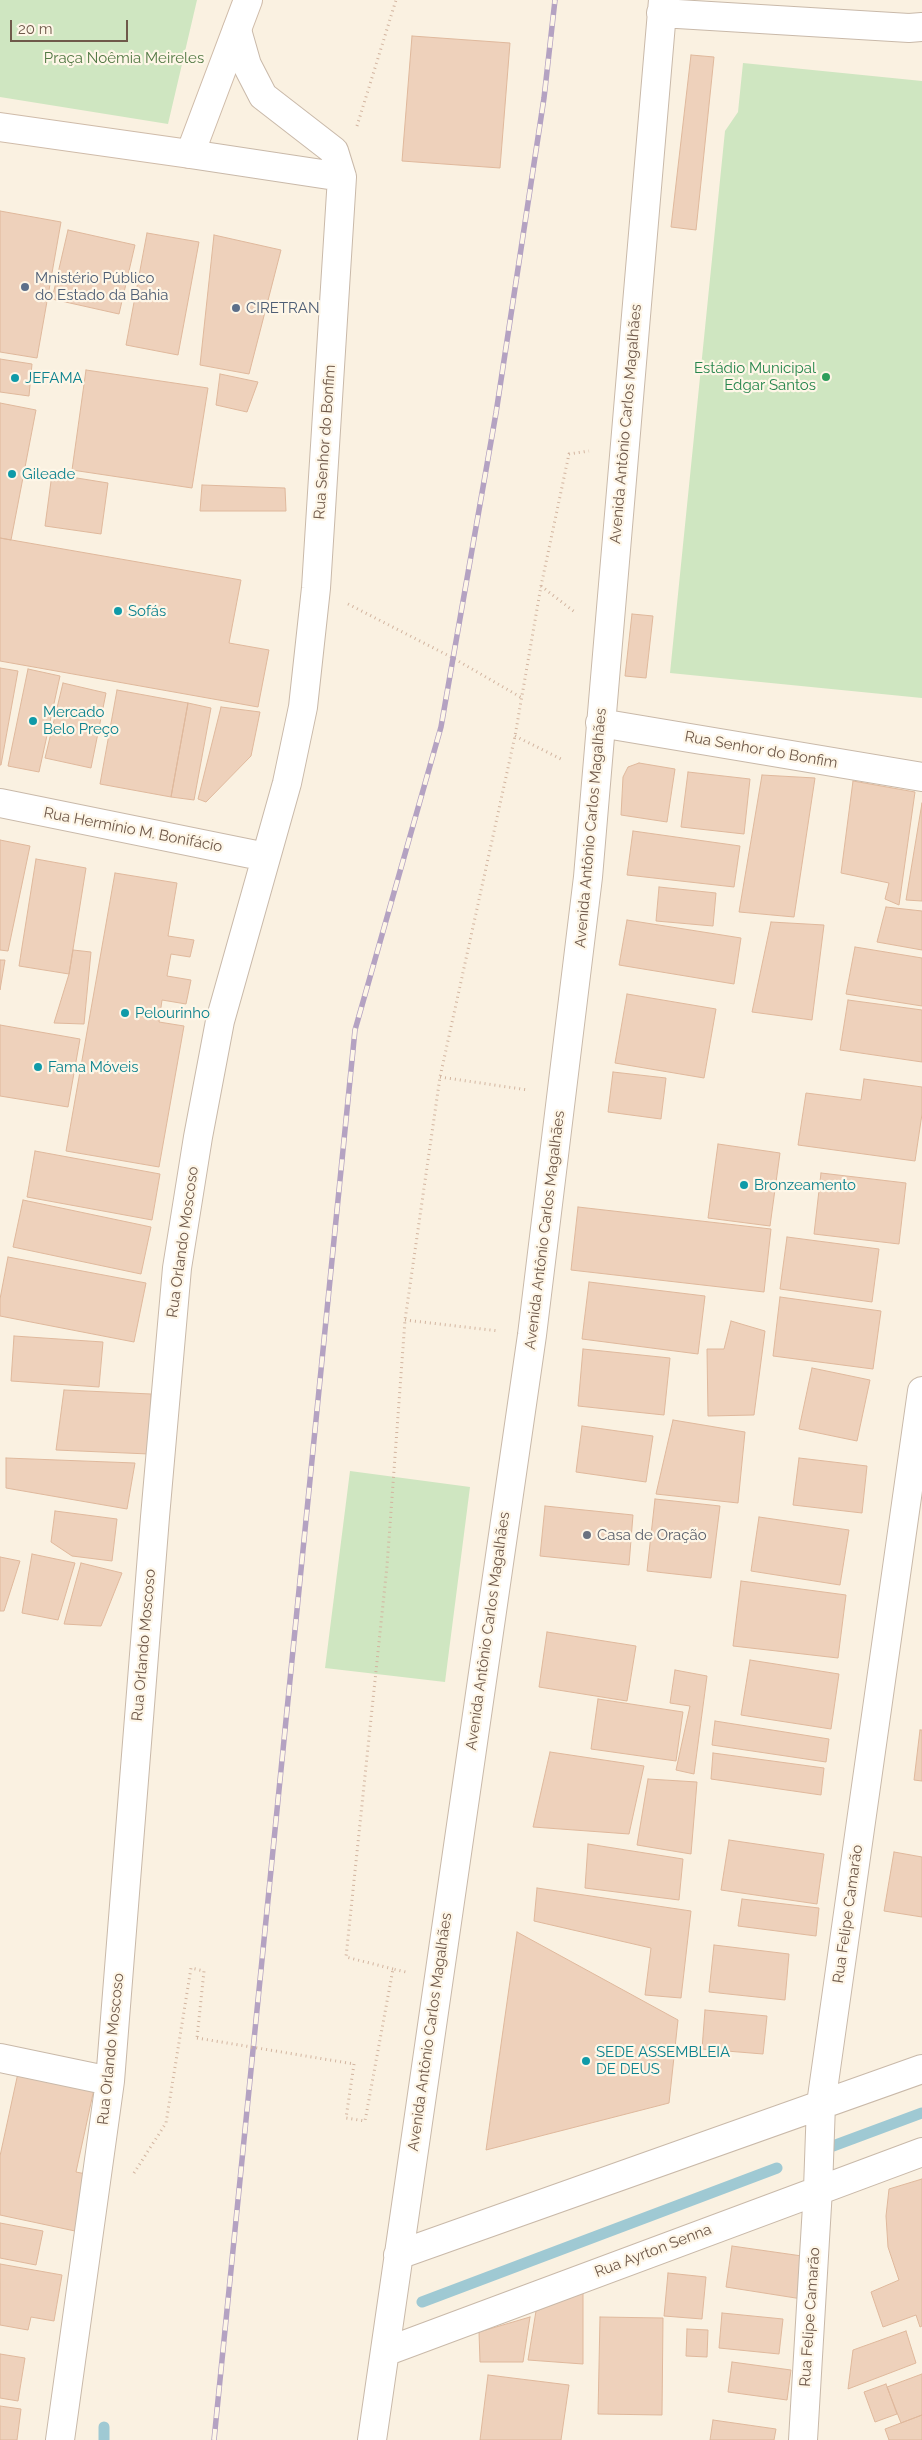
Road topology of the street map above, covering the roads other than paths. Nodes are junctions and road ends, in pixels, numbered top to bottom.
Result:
1 (248, 0) edge
2 (662, 7) edge
3 (922, 27) edge
4 (237, 30) junction
5 (0, 127) edge
6 (190, 154) junction
7 (342, 177) junction
8 (600, 723) junction
9 (922, 778) edge
10 (0, 803) edge
11 (266, 857) junction
12 (922, 1391) edge
13 (0, 2058) edge
14 (922, 2069) edge
15 (110, 2081) junction
16 (821, 2104) junction
17 (922, 2152) edge
18 (818, 2189) junction
19 (398, 2256) junction
20 (386, 2352) junction
21 (60, 2440) edge
22 (372, 2440) edge
23 (803, 2440) edge

1 - 4 street
2 - 3 street, Avenida Antônio Carlos Magalhães
2 - 8 street, Avenida Antônio Carlos Magalhães
4 - 6 street
4 - 7 street
5 - 6 street
6 - 7 street
7 - 11 street, Rua Senhor do Bonfim
8 - 9 street, Rua Senhor do Bonfim
8 - 19 street, Avenida Antônio Carlos Magalhães
10 - 11 street, Rua Hermínio M. Bonifácio
11 - 15 street, Rua Orlando Moscoso
12 - 16 street, Rua Felipe Camarão
13 - 15 street
14 - 16 street
15 - 21 street, Rua Orlando Moscoso
16 - 18 street, Rua Felipe Camarão
16 - 19 street
17 - 18 street, Rua Ayrton Senna
18 - 20 street, Rua Ayrton Senna
18 - 23 street, Rua Felipe Camarão
19 - 20 street, Avenida Antônio Carlos Magalhães
20 - 22 street, Avenida Antônio Carlos Magalhães

